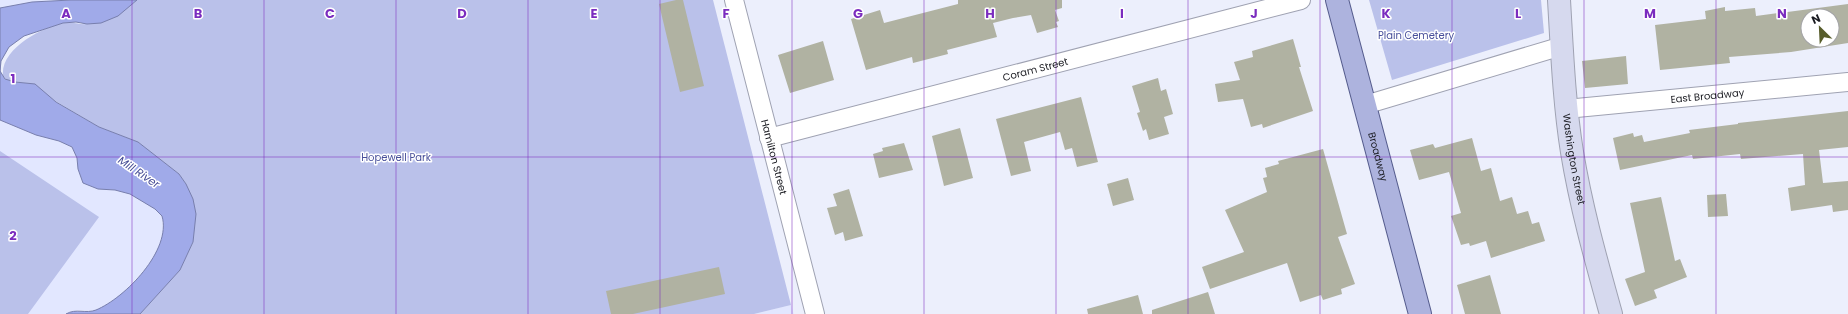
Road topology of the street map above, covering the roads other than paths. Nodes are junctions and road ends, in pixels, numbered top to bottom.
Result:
1 (734, 0) edge
2 (1301, 0) edge
3 (1337, 0) edge
4 (1559, 0) edge
5 (1562, 46) junction
6 (1848, 82) edge
7 (1365, 105) junction
8 (1566, 109) junction
9 (770, 138) junction
10 (815, 314) edge
11 (1420, 314) edge
12 (1611, 314) edge

1 - 9 street, Hamilton Street
2 - 9 street, Coram Street
3 - 7 main road, Broadway
4 - 5 street, Washington Street
5 - 7 street
5 - 8 street, Washington Street
6 - 8 street, East Broadway
7 - 11 main road, Broadway
8 - 12 street, Washington Street
9 - 10 street, Hamilton Street

